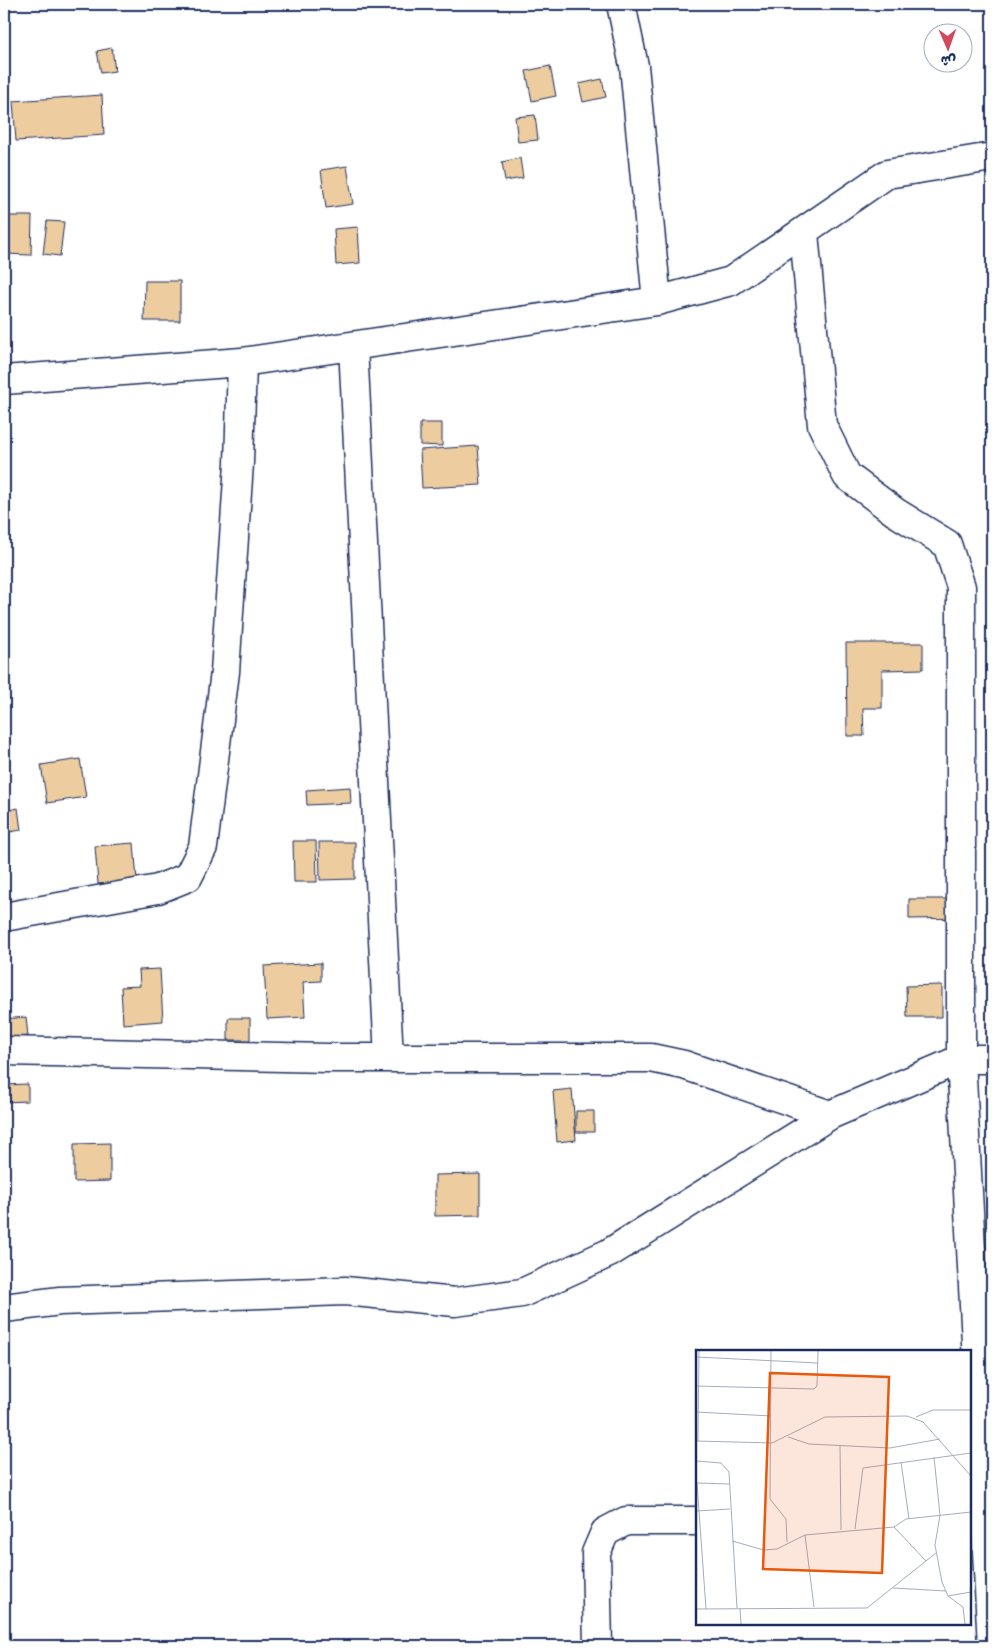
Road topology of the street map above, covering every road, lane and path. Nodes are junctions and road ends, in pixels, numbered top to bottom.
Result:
1 (621, 4) edge
2 (992, 157) edge
3 (804, 233) junction
4 (657, 300) junction
5 (353, 346) junction
6 (242, 362) junction
7 (4, 380) edge
8 (4, 917) edge
9 (4, 1051) edge
10 (389, 1058) junction
11 (961, 1059) junction
12 (992, 1059) edge
13 (830, 1115) junction
14 (983, 1285) edge
15 (4, 1308) edge
16 (983, 1519) edge
17 (696, 1521) edge
18 (598, 1646) edge
19 (992, 1646) edge

1 - 4 street
2 - 3 street
3 - 4 street
3 - 11 street
4 - 5 street
5 - 6 street
5 - 10 street
6 - 7 street
6 - 8 street
9 - 10 street
10 - 13 street
11 - 12 street
11 - 13 street
11 - 14 street
13 - 15 street
14 - 16 street
16 - 19 street
17 - 18 street

